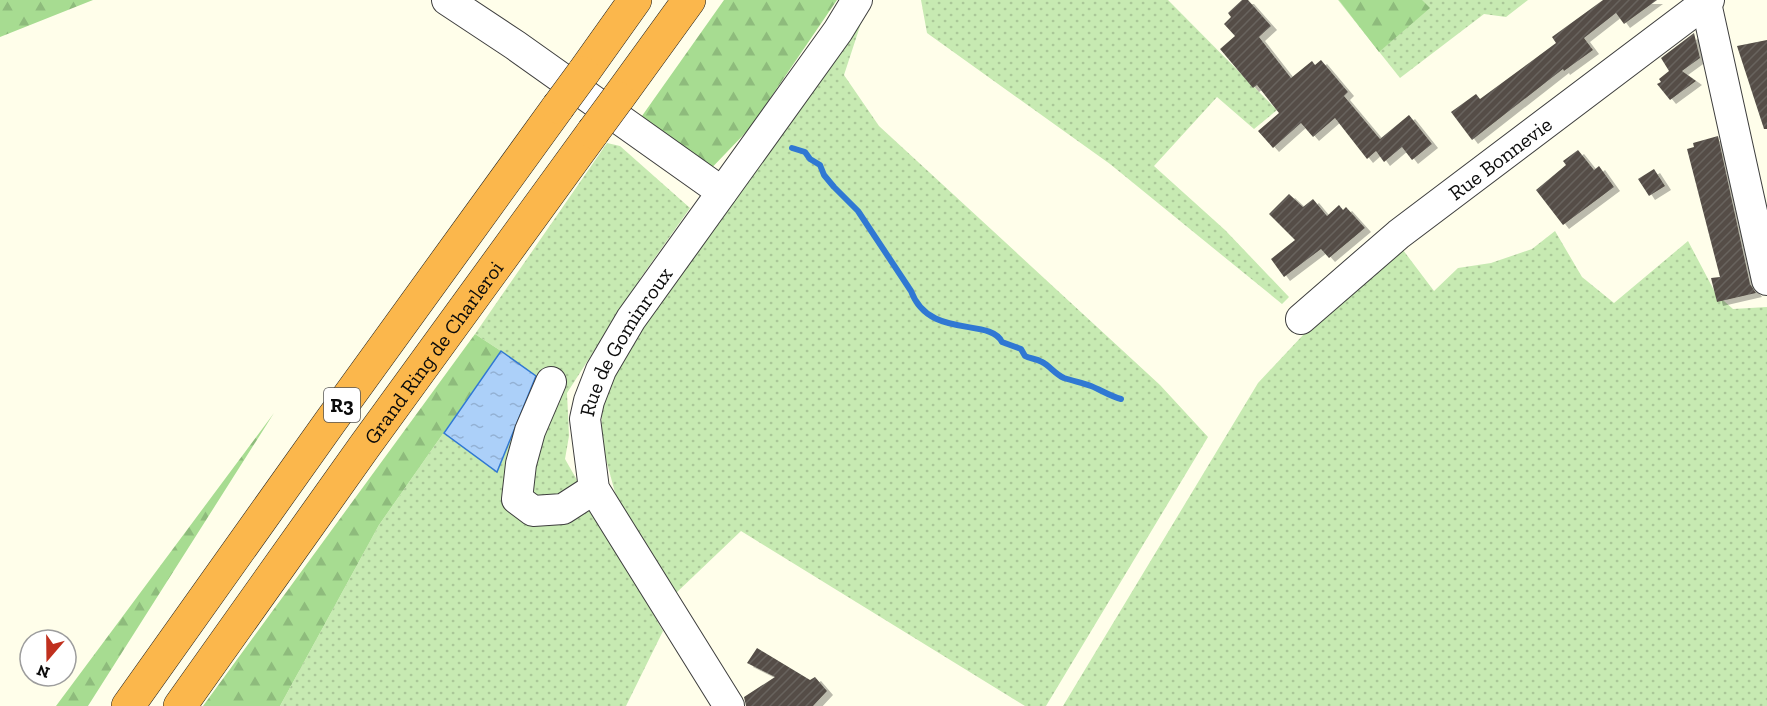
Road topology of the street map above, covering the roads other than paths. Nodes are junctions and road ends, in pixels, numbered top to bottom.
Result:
1 (447, 0) edge
2 (635, 0) edge
3 (689, 0) edge
4 (857, 0) edge
5 (1708, 1) edge
6 (722, 192) junction
7 (1767, 280) edge
8 (1301, 320) dead end
9 (551, 382) dead end
10 (594, 489) junction
11 (128, 706) edge
12 (180, 706) edge
13 (729, 706) edge

1 - 6 street
2 - 11 highway, Grand Ring de Charleroi / R3, bridge
3 - 12 highway, Grand Ring de Charleroi / R3, bridge
4 - 6 street, Rue de Gominroux
5 - 7 street, Rue Bonnevie
5 - 8 street, Rue Bonnevie
6 - 10 street, Rue de Gominroux
9 - 10 street
10 - 13 street, Rue de Gominroux

